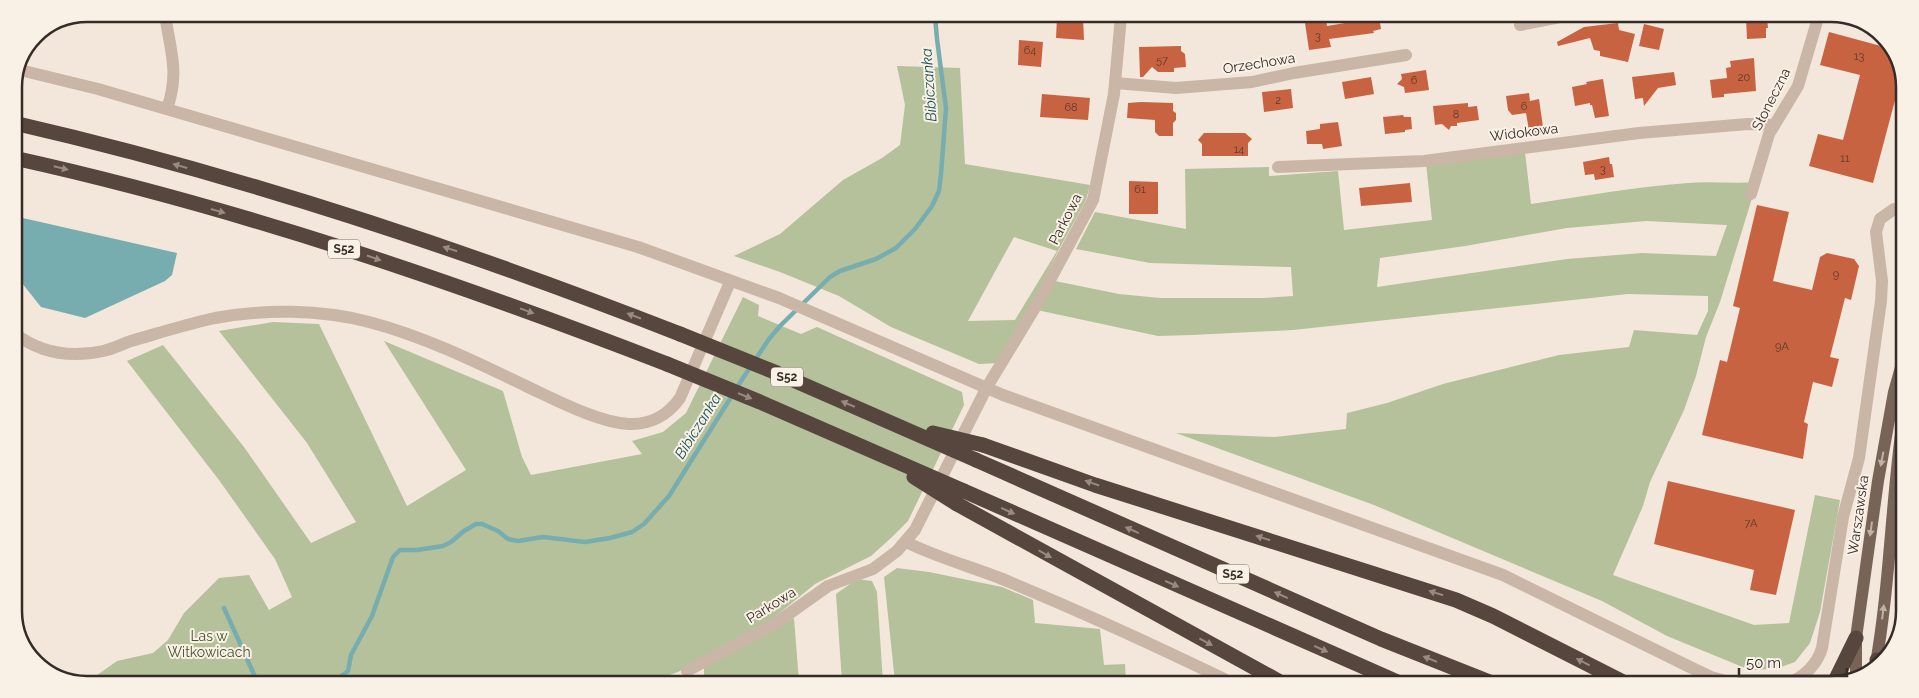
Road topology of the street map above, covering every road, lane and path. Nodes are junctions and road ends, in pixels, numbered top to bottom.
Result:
1 (167, 23) edge
2 (1120, 23) edge
3 (1530, 23) edge
4 (1817, 23) edge
5 (1520, 25) dead end
6 (1406, 54) dead end
7 (25, 71) edge
8 (1115, 83) junction
9 (167, 109) junction
10 (23, 125) edge
11 (1774, 125) junction
12 (23, 160) edge
13 (1278, 167) dead end
14 (1751, 194) dead end
15 (1896, 210) edge
16 (730, 282) junction
17 (23, 339) edge
18 (1896, 385) edge
19 (987, 387) junction
20 (893, 423) junction
21 (1896, 485) edge
22 (960, 498) junction
23 (906, 542) junction
24 (1856, 638) junction
25 (1878, 655) edge
26 (1856, 670) edge
27 (1838, 675) edge
28 (693, 676) edge
29 (1218, 676) edge
30 (1270, 676) edge
31 (1383, 676) edge
32 (1472, 676) edge
33 (1610, 676) edge
34 (1709, 676) edge
35 (1801, 676) edge

1 - 9 street
2 - 8 street, Parkowa
3 - 5 street
4 - 11 street, Słoneczna
6 - 8 street, Orzechowa
7 - 9 street
8 - 19 street, Parkowa
9 - 16 street
20 -> 10 highway, S52, bridge
11 - 13 street, Widokowa
11 - 14 street, Słoneczna
12 -> 22 highway, S52, bridge
15 - 35 street
16 - 17 street
16 - 19 street
18 -> 24 main road, Warszawska
19 - 23 street, Parkowa
19 - 34 street
32 -> 20 highway, S52, bridge
33 -> 20 highway, bridge
25 -> 21 main road
22 -> 30 highway
22 -> 31 highway, S52
23 - 28 street, Parkowa
23 - 29 street
24 - 26 main road, Warszawska
24 - 27 highway

